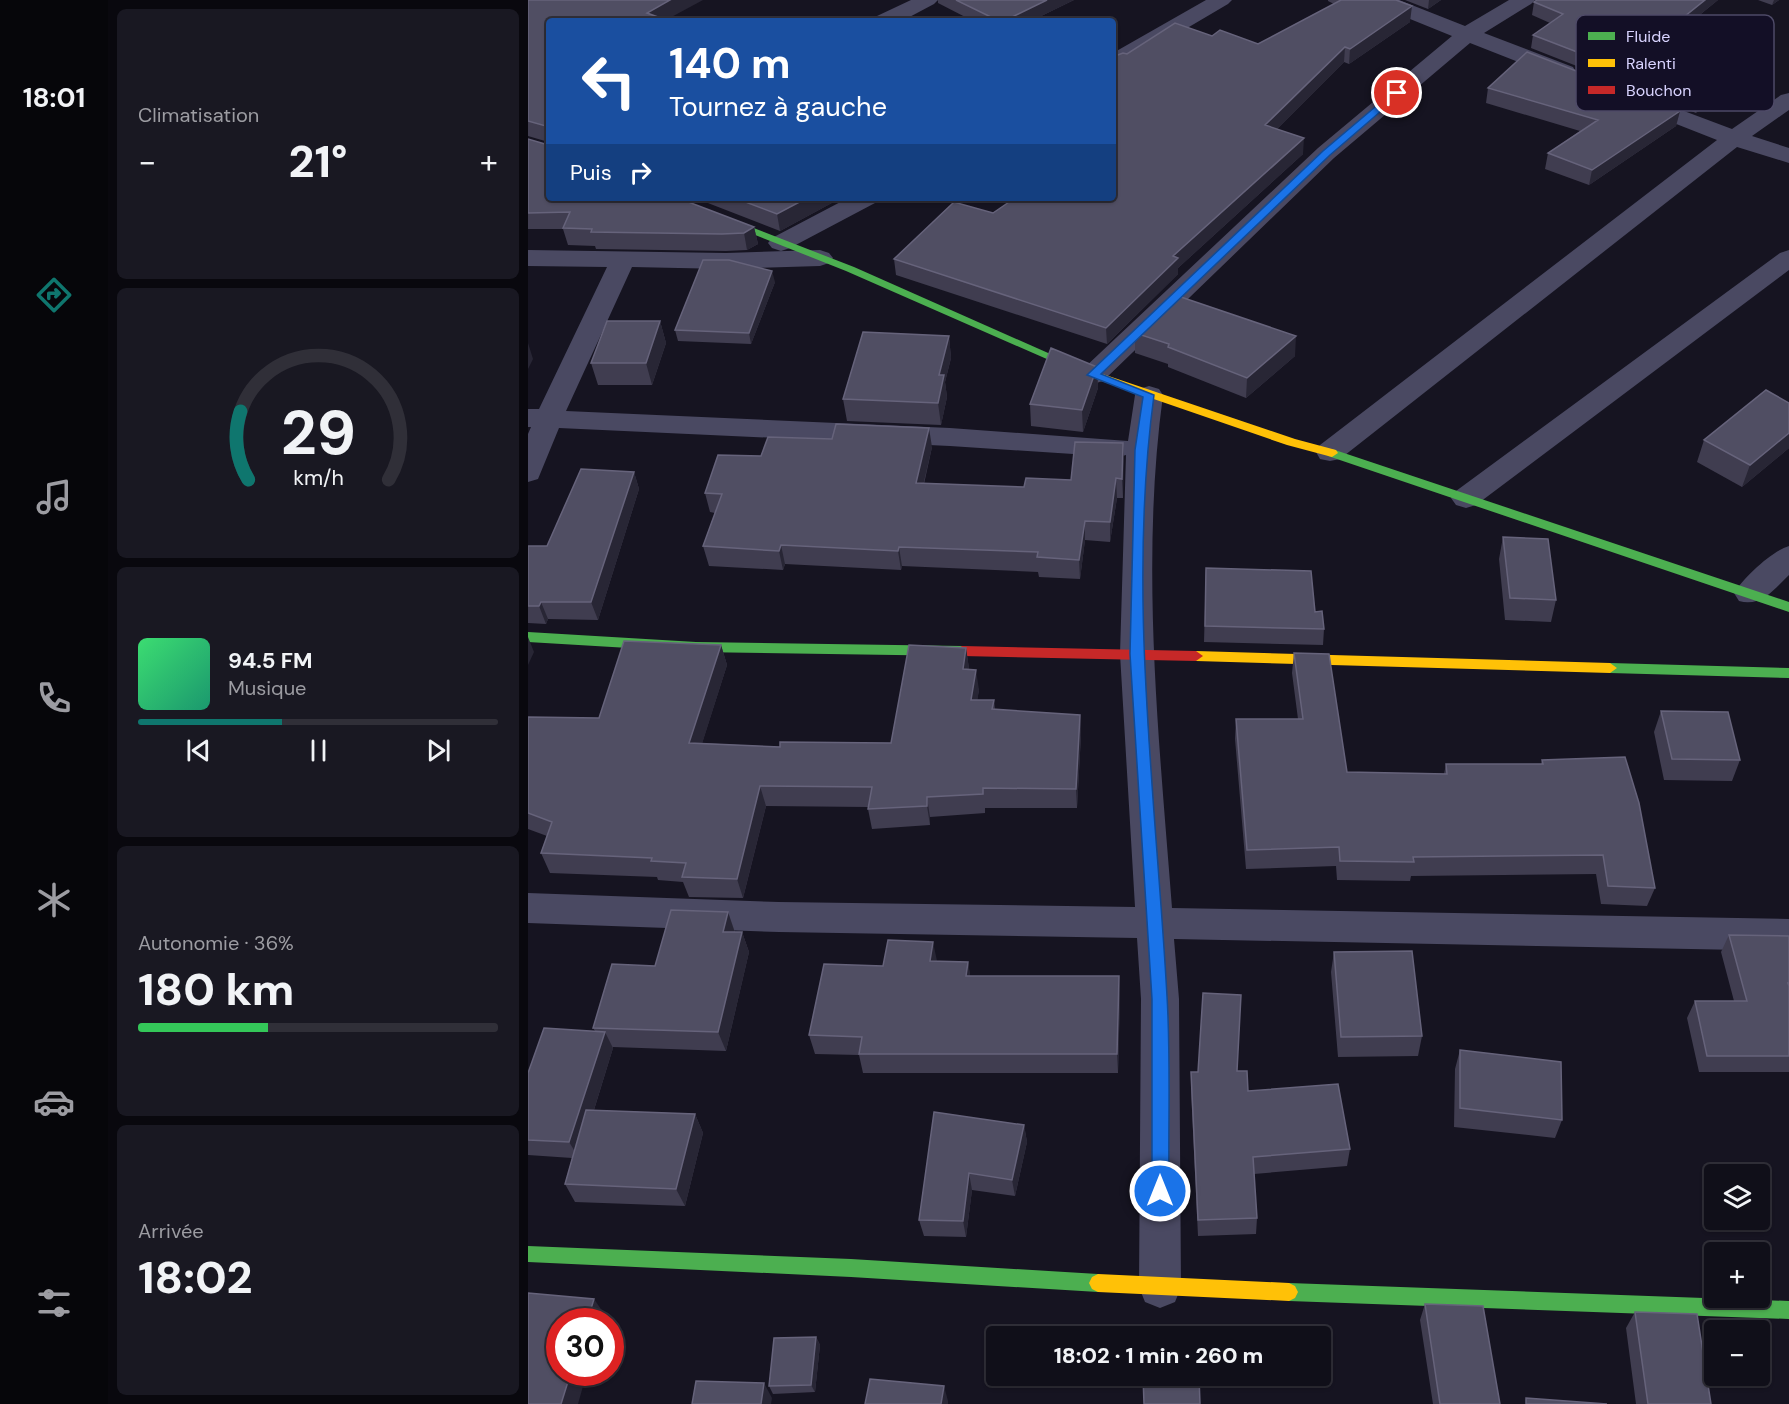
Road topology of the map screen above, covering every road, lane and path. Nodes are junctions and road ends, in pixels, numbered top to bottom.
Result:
1 (927, 0) edge
2 (1221, 0) edge
3 (1380, 0) edge
4 (1524, 0) edge
5 (891, 18) edge
6 (1468, 33) junction
7 (1116, 60) edge
8 (1576, 76) edge
9 (1789, 100) edge
10 (1774, 110) edge
11 (1664, 111) edge
12 (1773, 111) edge
13 (1734, 138) junction
14 (1789, 156) edge
15 (675, 201) edge
16 (860, 201) edge
17 (781, 243) junction
18 (528, 258) edge
19 (820, 258) junction
20 (1789, 258) edge
21 (623, 260) junction
22 (1093, 375) junction
23 (1149, 395) junction
24 (538, 419) edge
25 (1141, 450) junction
26 (1330, 452) junction
27 (528, 472) edge
28 (1466, 498) junction
29 (1789, 557) edge
30 (1750, 593) junction
31 (1789, 607) edge
32 (528, 636) edge
33 (1136, 654) junction
34 (1789, 673) edge
35 (528, 908) edge
36 (1155, 923) junction
37 (1789, 935) edge
38 (528, 1254) edge
39 (1160, 1287) junction
40 (1789, 1310) edge

1 - 5 street
2 - 7 street
3 - 6 street
4 - 6 street
6 - 8 street
6 - 22 street
9 - 10 street
11 - 13 street
12 - 13 street
13 - 14 street
13 - 26 street
15 - 17 street
16 - 17 street
17 - 19 street
18 - 21 street
19 - 21 street
19 - 22 street
20 - 28 street
21 - 24 street
22 - 23 street
23 - 25 street
23 - 26 street
24 - 25 street
24 - 27 street
25 - 33 street
26 - 28 street
28 - 30 street
29 - 30 street
30 - 31 street
32 - 33 street
33 - 34 street
33 - 36 street
35 - 36 street
36 - 37 street
36 - 39 street
38 - 39 street
39 - 40 street

